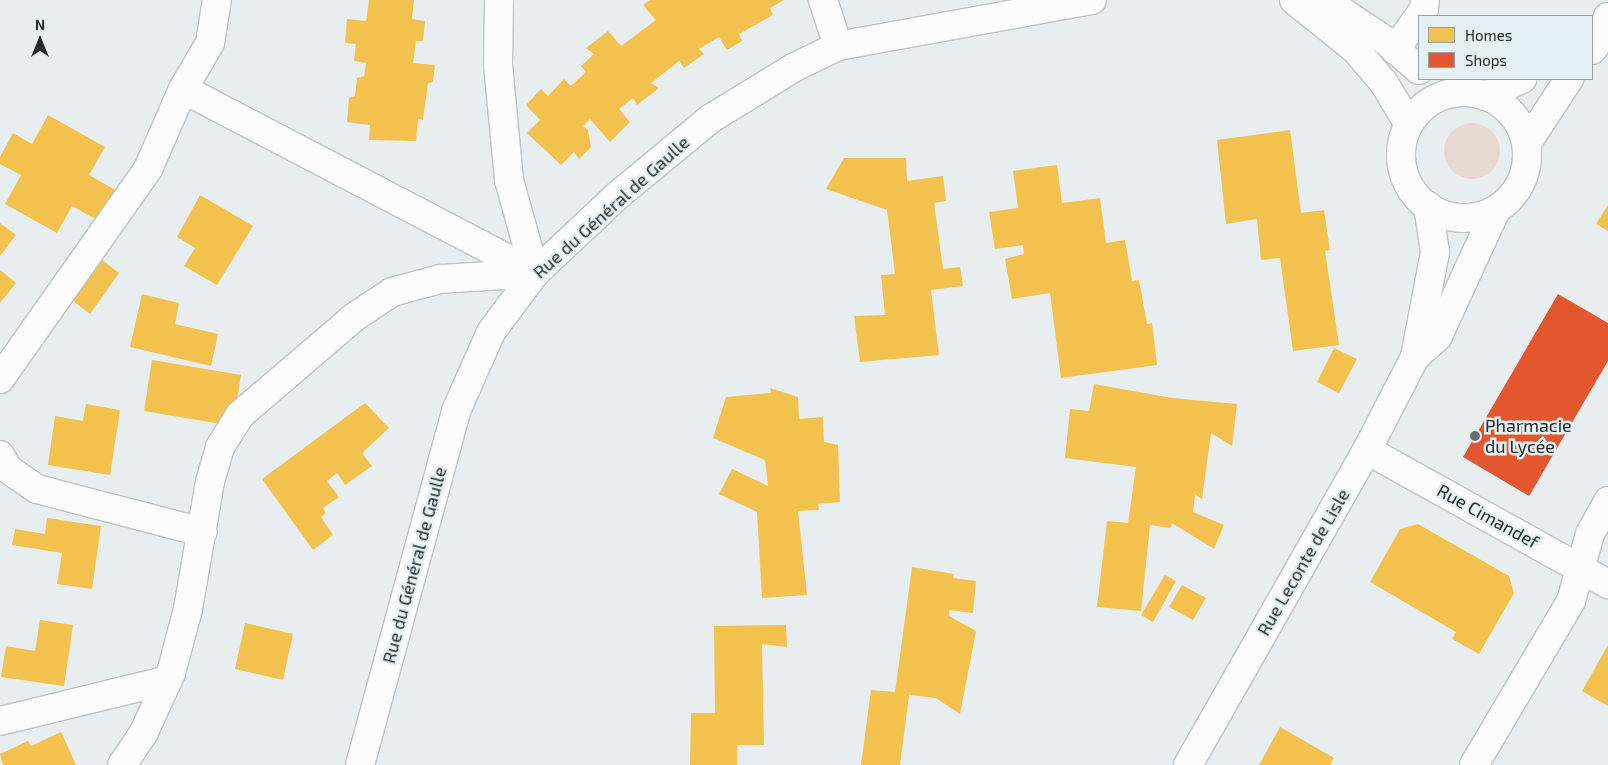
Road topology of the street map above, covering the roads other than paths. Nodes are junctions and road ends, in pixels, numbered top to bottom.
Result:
1 (218, 0) edge
2 (499, 0) edge
3 (824, 0) edge
4 (1092, 0) edge
5 (1294, 0) edge
6 (1308, 0) edge
7 (1425, 0) edge
8 (1604, 0) edge
9 (1420, 15) edge
10 (1588, 15) edge
11 (1418, 17) edge
12 (1608, 17) edge
13 (838, 46) junction
14 (1593, 49) edge
15 (1395, 50) junction
16 (1418, 69) edge
17 (1520, 80) edge
18 (1568, 80) edge
19 (1445, 85) edge
20 (183, 89) junction
21 (1485, 96) junction
22 (1408, 123) junction
23 (1527, 143) junction
24 (1428, 206) junction
25 (1496, 210) junction
26 (535, 273) junction
27 (1415, 357) junction
28 (0, 379) edge
29 (1367, 450) junction
30 (0, 455) edge
31 (1608, 501) edge
32 (202, 532) junction
33 (1580, 567) junction
34 (1608, 584) edge
35 (168, 680) junction
36 (0, 721) edge
37 (122, 765) edge
38 (360, 765) edge
39 (1188, 765) edge
40 (1474, 765) edge

1 - 20 street
2 - 26 street
3 - 13 street
4 - 13 street, Rue du Général de Gaulle
5 - 22 street
6 - 15 street
7 - 9 street
8 - 10 street
11 - 15 street
12 - 14 street
13 - 26 street, Rue du Général de Gaulle
15 - 16 street
17 - 21 street
18 - 23 street
19 - 21 street
19 - 22 street
20 - 26 street
20 - 28 street
21 - 23 street
22 - 24 street
23 - 25 street
24 - 25 street
24 - 27 street, Rue Leconte de Lisle
25 - 27 street, Rue Leconte de Lisle
26 - 32 street
26 - 38 street, Rue du Général de Gaulle
27 - 29 street, Rue Leconte de Lisle
29 - 33 street, Rue Cimandef
29 - 39 street, Rue Leconte de Lisle
30 - 32 street
31 - 33 street
32 - 35 street
33 - 34 street, Rue Cimandef
33 - 40 street
35 - 36 street
35 - 37 street

